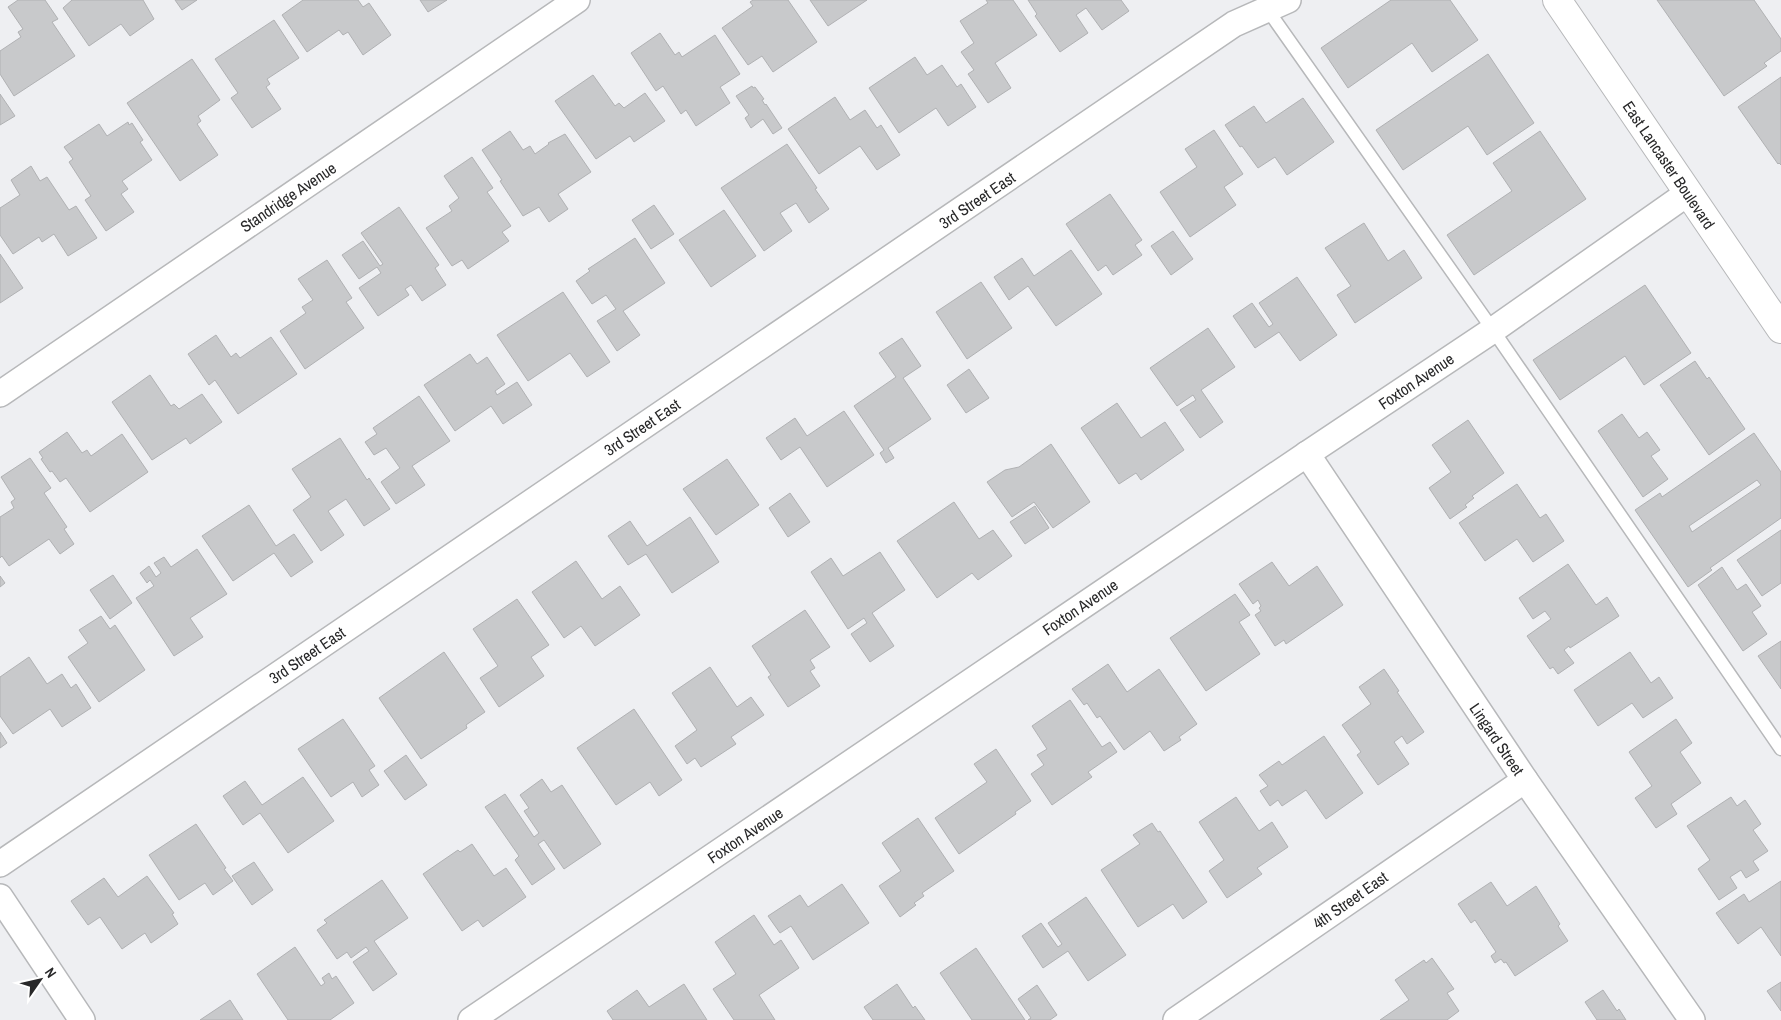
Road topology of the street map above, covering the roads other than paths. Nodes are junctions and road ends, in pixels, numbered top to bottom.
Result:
1 (577, 0) edge
2 (1557, 0) edge
3 (1272, 3) edge
4 (1688, 193) junction
5 (1781, 329) edge
6 (1493, 330) junction
7 (0, 394) edge
8 (1307, 454) junction
9 (1781, 749) edge
10 (1524, 780) junction
11 (0, 864) edge
12 (0, 897) edge
13 (82, 1020) edge
14 (471, 1020) edge
15 (1176, 1020) edge
16 (1692, 1020) edge

1 - 7 street, Standridge Avenue
2 - 4 main road, East Lancaster Boulevard
3 - 6 lane
3 - 11 street, 3rd Street East
4 - 5 main road, East Lancaster Boulevard
4 - 6 street, Foxton Avenue
6 - 8 street, Foxton Avenue
6 - 9 lane
8 - 10 street, Lingard Street
8 - 14 street, Foxton Avenue
10 - 15 street, 4th Street East
10 - 16 street, Lingard Street
12 - 13 street

